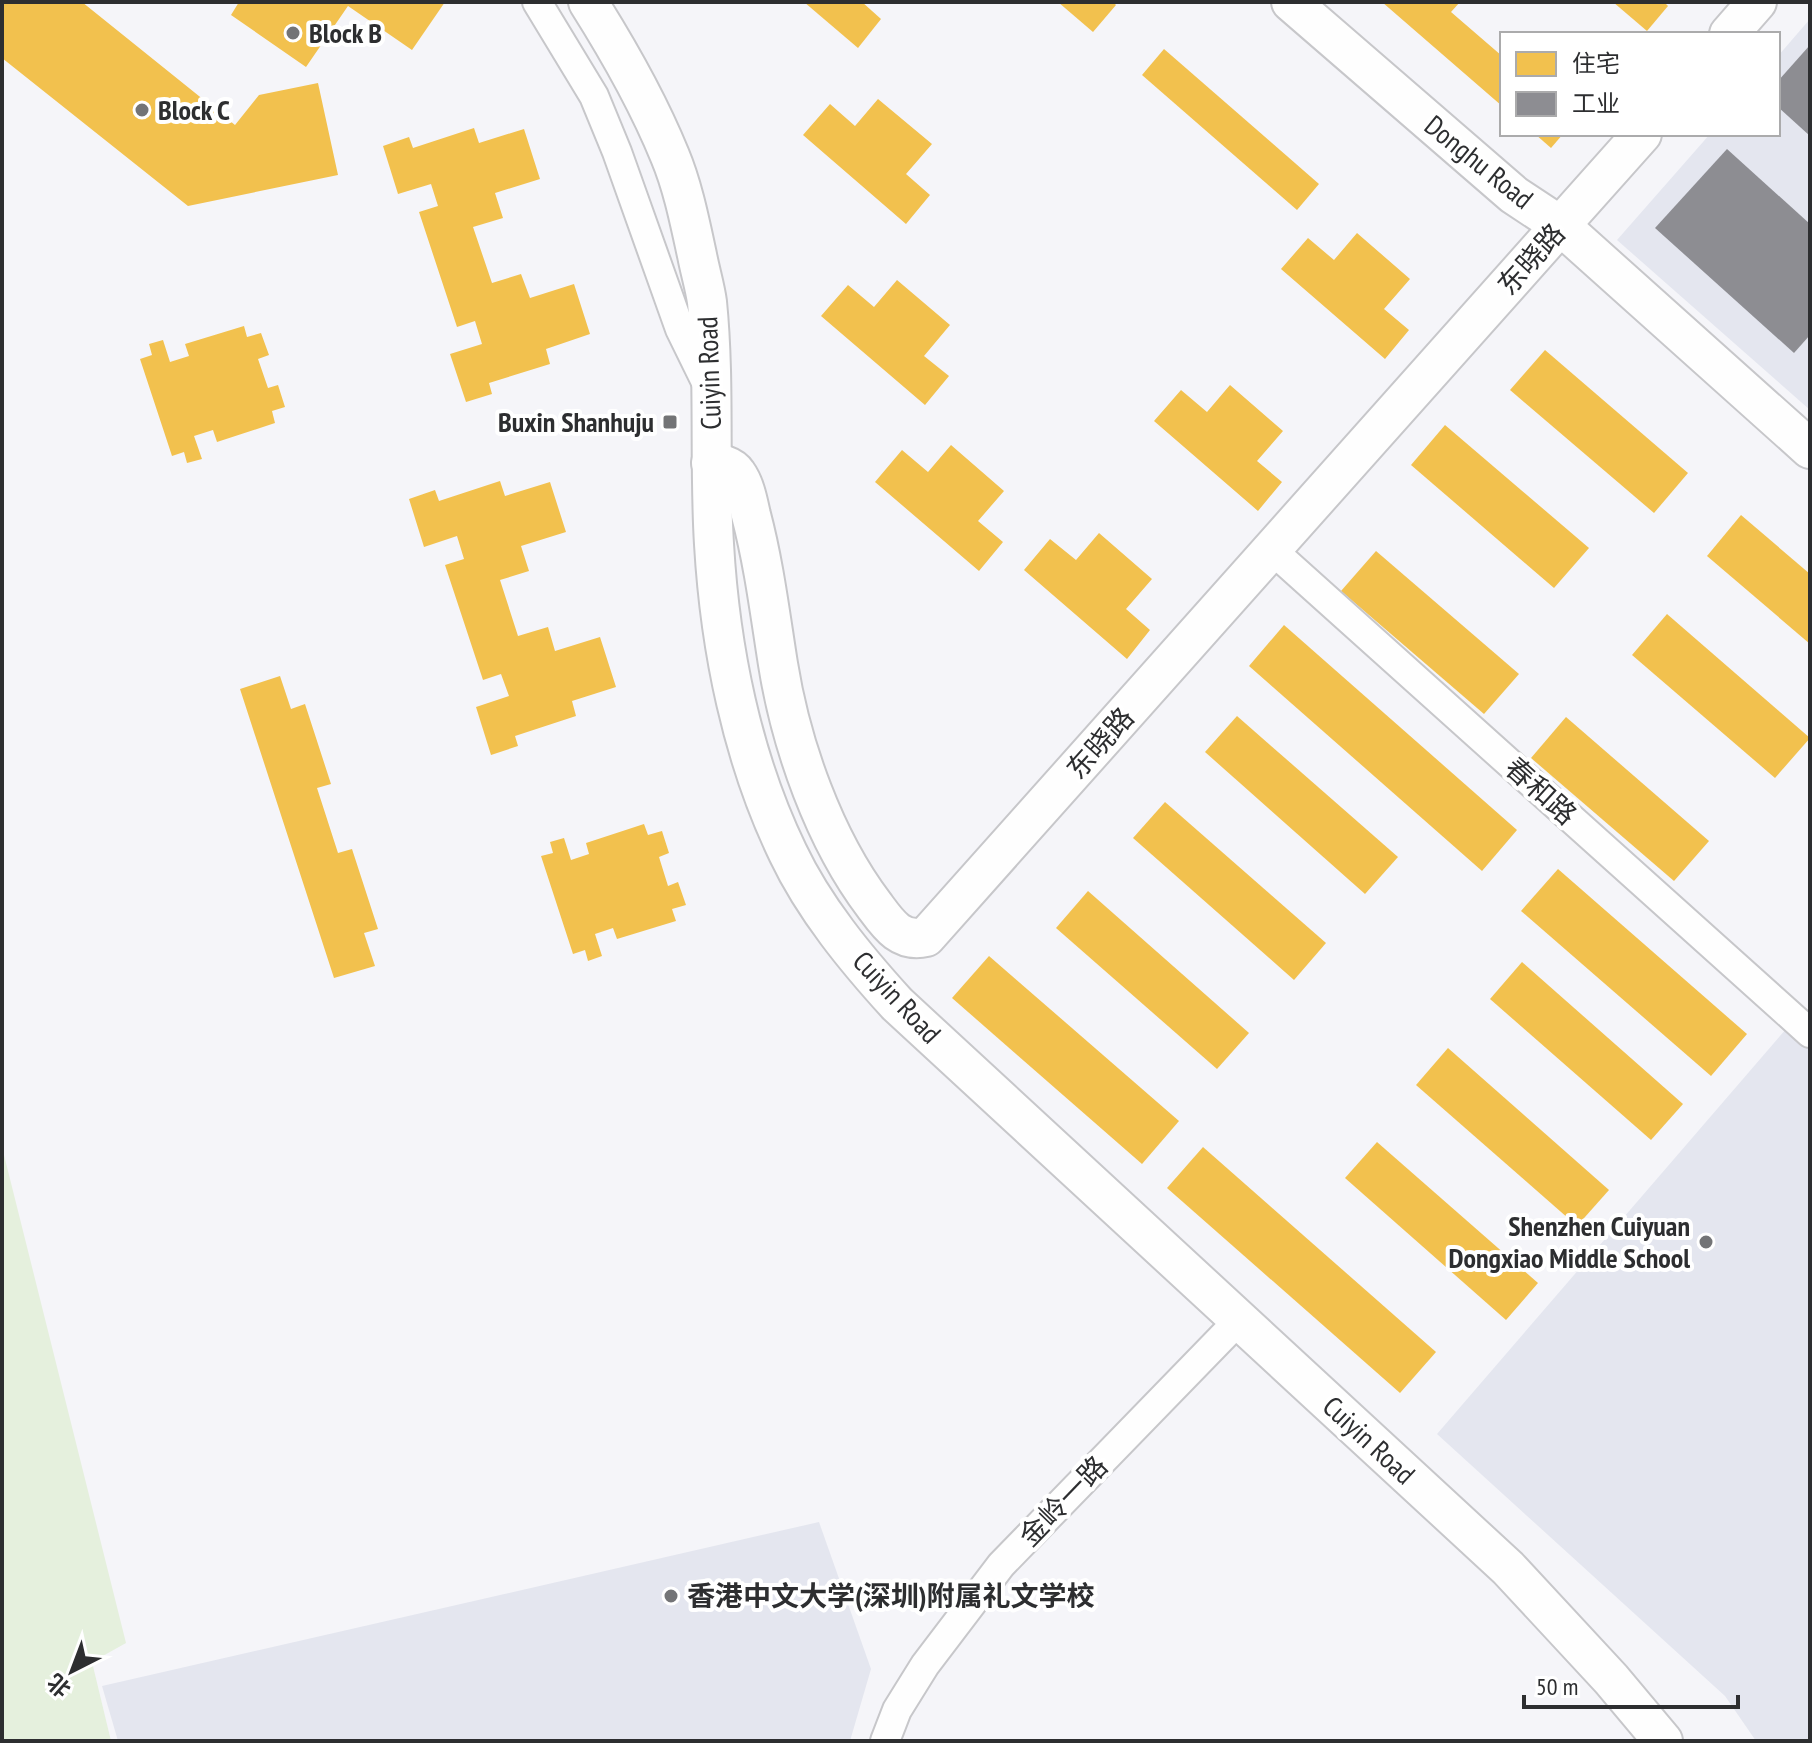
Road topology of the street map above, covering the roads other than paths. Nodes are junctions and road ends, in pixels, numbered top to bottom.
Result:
1 (537, 2) edge
2 (588, 2) edge
3 (1291, 2) edge
4 (1757, 2) edge
5 (1731, 32) edge
6 (1640, 136) edge
7 (1561, 226) junction
8 (711, 391) junction
9 (1810, 449) edge
10 (711, 463) junction
11 (1272, 550) junction
12 (1810, 1033) edge
13 (1239, 1320) junction
14 (885, 1741) edge
15 (1663, 1741) edge

1 - 8 street
2 - 8 street, Cuiyin Road
3 - 7 street, Donghu Road
4 - 5 street
6 - 7 street, 东晓路
7 - 9 street, Donghu Road
7 - 11 street, 东晓路
8 - 10 street, Cuiyin Road
10 - 11 street, 东晓路
10 - 13 street, Cuiyin Road
11 - 12 street, 春和路
13 - 14 street, 金岭一路
13 - 15 street, Cuiyin Road

